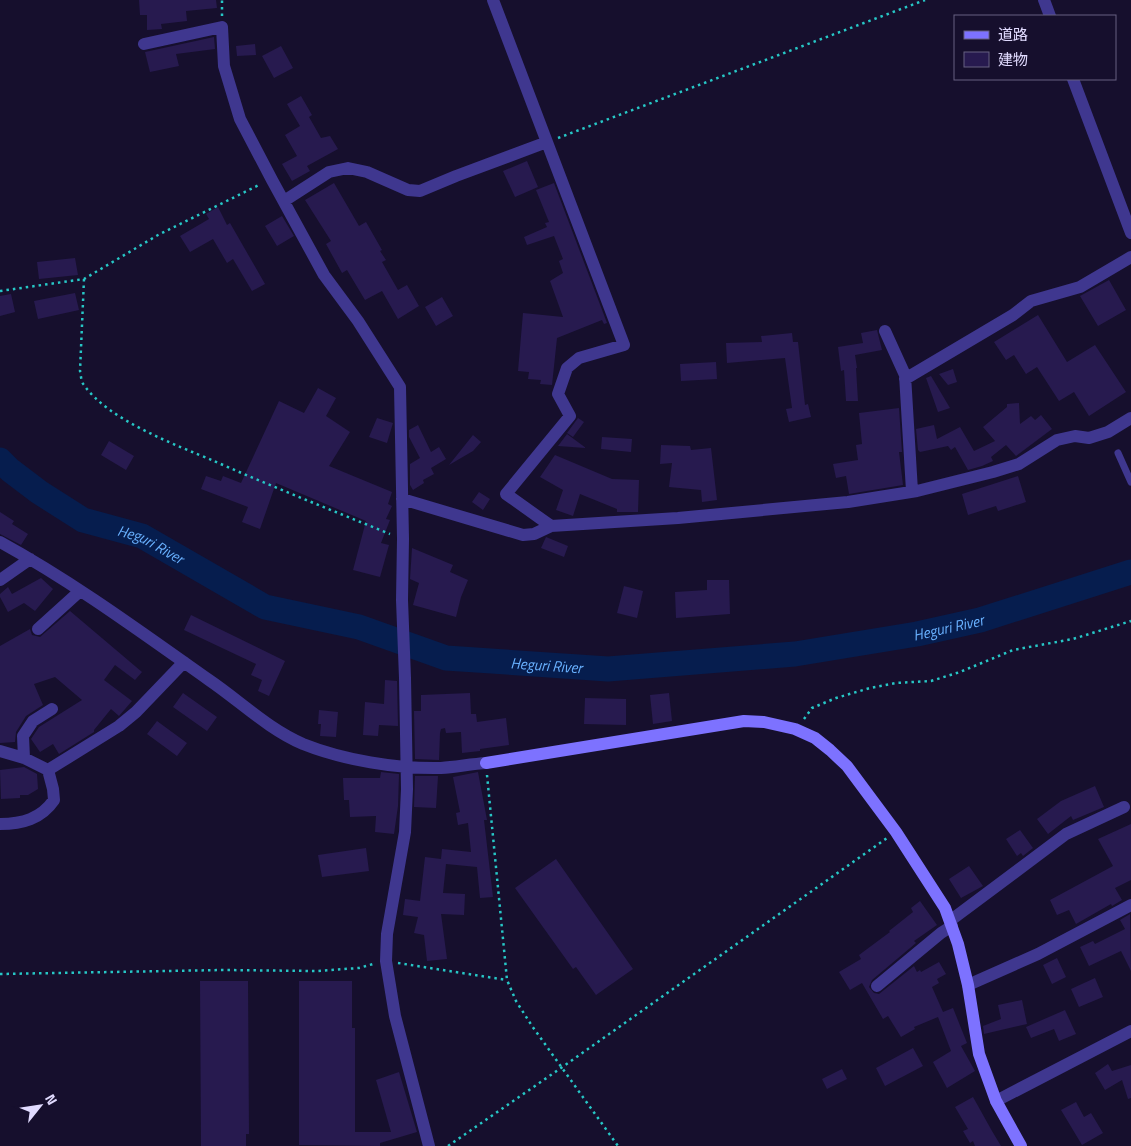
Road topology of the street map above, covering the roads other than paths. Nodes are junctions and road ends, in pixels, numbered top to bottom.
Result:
1 (493, 0) edge
2 (1044, 0) edge
3 (1050, 15) edge
4 (144, 44) dead end
5 (1073, 80) edge
6 (548, 142) junction
7 (284, 201) junction
8 (1131, 234) edge
9 (1131, 257) edge
10 (885, 331) dead end
11 (905, 379) junction
12 (1131, 418) edge
13 (1118, 453) dead end
14 (1131, 482) edge
15 (912, 491) junction
16 (402, 499) junction
17 (551, 526) junction
18 (0, 542) edge
19 (30, 559) junction
20 (0, 580) edge
21 (80, 591) junction
22 (38, 629) dead end
23 (184, 662) junction
24 (52, 709) dead end
25 (0, 751) edge
26 (24, 758) junction
27 (407, 767) junction
28 (48, 770) junction
29 (1124, 807) dead end
30 (0, 824) edge
31 (1131, 905) edge
32 (952, 923) junction
33 (968, 985) junction
34 (877, 986) dead end
35 (1131, 1031) edge
36 (996, 1100) junction
37 (429, 1146) edge
38 (1021, 1146) edge

1 - 6 street
2 - 3 street
4 - 7 street
5 - 8 street
6 - 7 street
6 - 17 street
7 - 16 street
9 - 11 street
10 - 11 street
11 - 15 street
12 - 15 street
13 - 14 lane
15 - 17 street
16 - 17 street
16 - 27 street
18 - 19 street
19 - 20 street
19 - 21 street
21 - 22 street
21 - 23 street
23 - 27 street
23 - 28 street
24 - 26 street
25 - 26 street
26 - 28 street
27 - 32 street
27 - 37 street
28 - 30 street
29 - 32 street
31 - 33 street
32 - 33 street
32 - 34 street
33 - 36 street
35 - 36 street
36 - 38 street

